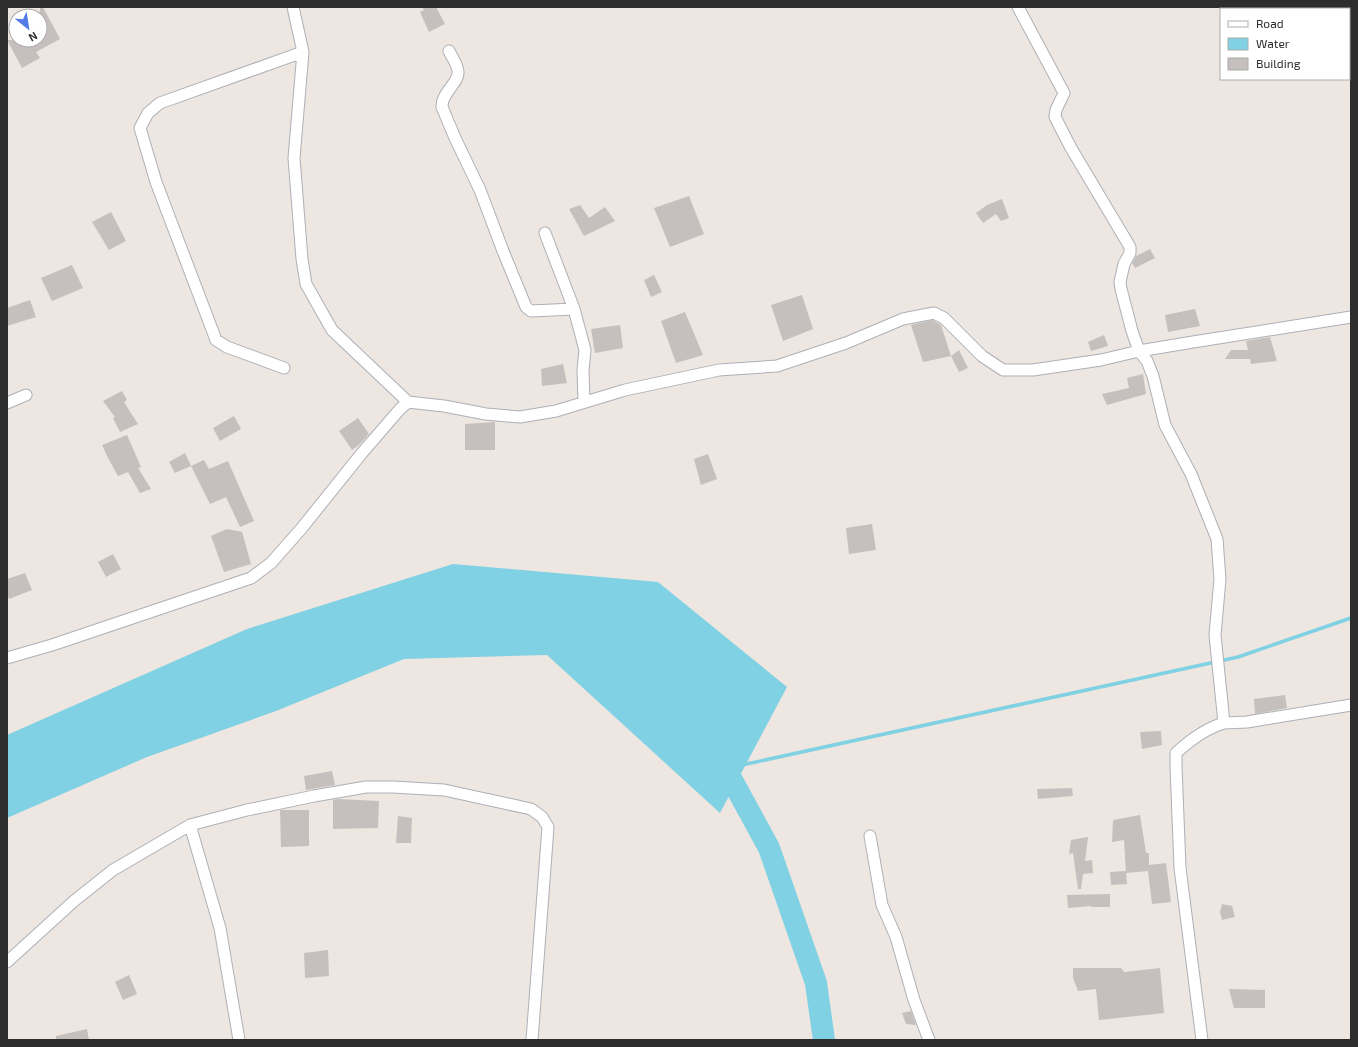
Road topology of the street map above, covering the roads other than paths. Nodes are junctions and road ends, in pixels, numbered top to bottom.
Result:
1 (293, 7) edge
2 (1018, 7) edge
3 (449, 51) dead end
4 (303, 52) junction
5 (545, 233) dead end
6 (574, 309) junction
7 (1351, 317) edge
8 (1139, 351) junction
9 (284, 368) dead end
10 (26, 394) dead end
11 (408, 402) junction
12 (584, 402) junction
13 (7, 403) edge
14 (7, 658) edge
15 (1351, 705) edge
16 (1224, 723) junction
17 (190, 825) junction
18 (870, 836) dead end
19 (7, 962) edge
20 (239, 1040) edge
21 (532, 1040) edge
22 (929, 1040) edge
23 (1202, 1040) edge

1 - 4 street
2 - 8 street
3 - 6 street
4 - 9 street
4 - 11 street
5 - 6 street
6 - 12 street
7 - 8 street
8 - 12 street
8 - 16 street
10 - 13 street
11 - 12 street
11 - 14 street
15 - 16 street
16 - 23 street
17 - 19 street
17 - 20 street
17 - 21 street
18 - 22 street

